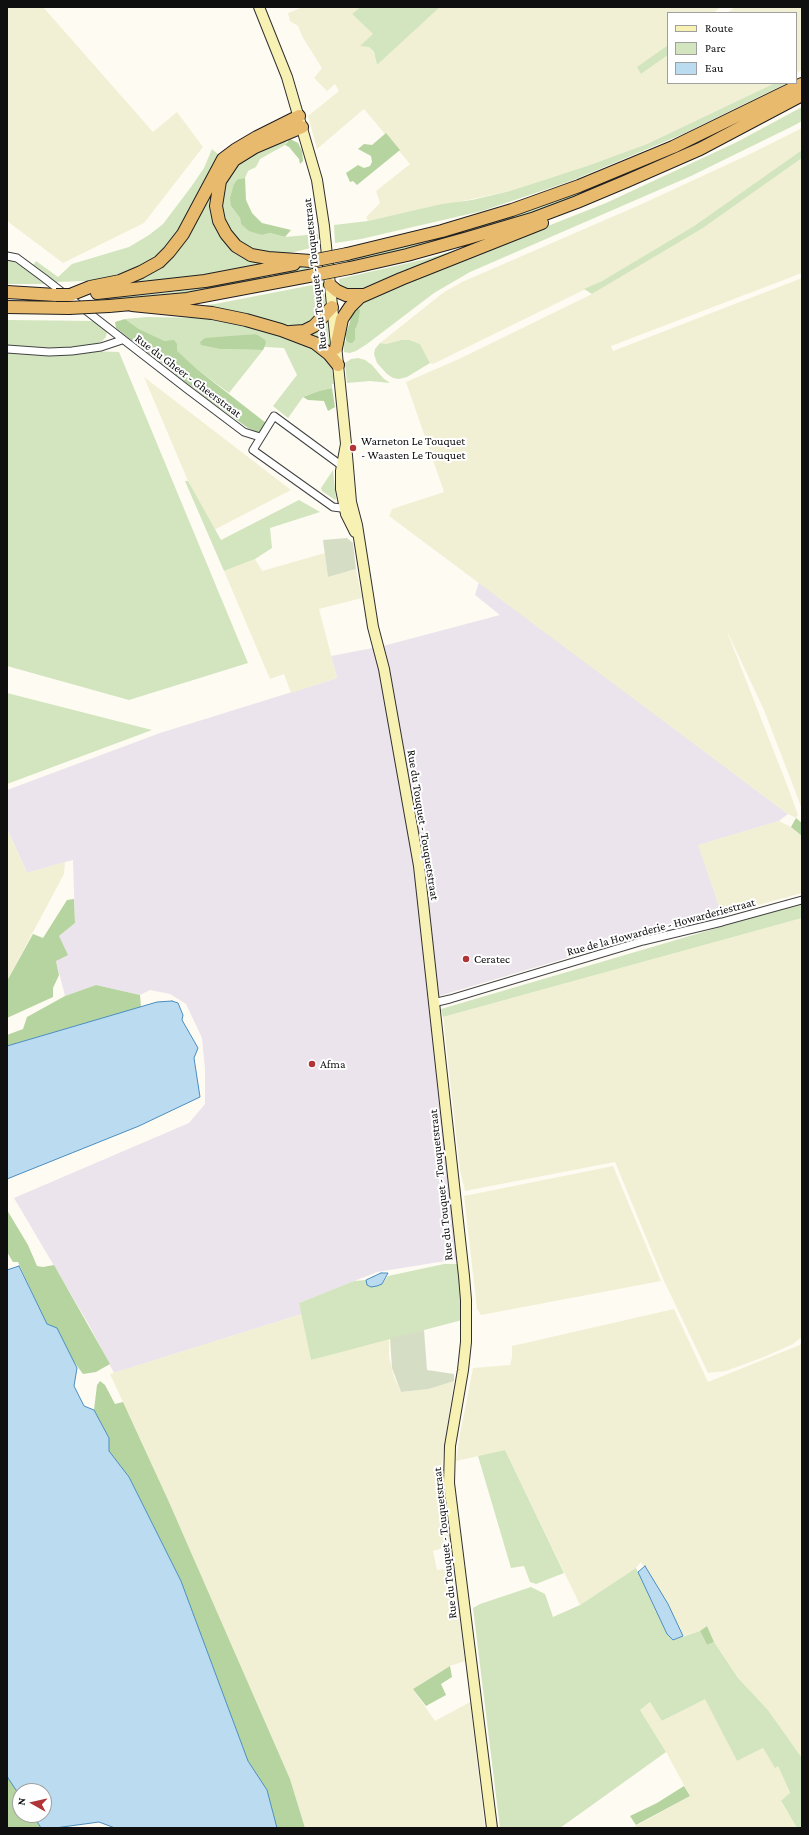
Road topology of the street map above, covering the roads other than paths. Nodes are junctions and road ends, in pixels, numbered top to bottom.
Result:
1 (259, 7) edge
2 (802, 84) edge
3 (802, 95) edge
4 (300, 121) junction
5 (577, 202) junction
6 (7, 256) edge
7 (311, 261) junction
8 (330, 284) junction
9 (94, 290) junction
10 (7, 292) edge
11 (364, 295) junction
12 (132, 305) junction
13 (7, 307) edge
14 (332, 307) junction
15 (289, 332) junction
16 (122, 340) junction
17 (336, 348) junction
18 (7, 349) edge
19 (338, 365) junction
20 (260, 437) junction
21 (347, 447) junction
22 (342, 466) junction
23 (348, 505) junction
24 (802, 900) edge
25 (433, 1003) junction
26 (492, 1828) edge

1 - 4 main road, Rue du Touquet - Touquetstraat
2 - 7 highway, bridge
3 - 5 highway
4 - 7 highway
4 - 8 main road, Rue du Touquet - Touquetstraat
4 - 9 highway
5 - 11 highway
5 - 12 highway, bridge
6 - 16 street
7 - 9 highway
8 - 11 highway
8 - 14 main road, Rue du Touquet - Touquetstraat
9 - 10 highway, bridge
11 - 17 highway
12 - 13 highway, bridge
12 - 15 highway
14 - 15 highway
14 - 17 main road, Rue du Touquet - Touquetstraat
15 - 19 highway
16 - 18 street, Rue du Gheer - Gheerstraat
16 - 20 street, Rue du Gheer - Gheerstraat
17 - 19 main road, Rue du Touquet - Touquetstraat
19 - 21 main road, Rue du Touquet - Touquetstraat
20 - 22 street
20 - 23 street
21 - 22 main road, Rue du Touquet - Touquetstraat
21 - 23 main road, Rue du Touquet - Touquetstraat
22 - 23 main road, Rue du Touquet - Touquetstraat
23 - 25 main road, Rue du Touquet - Touquetstraat
24 - 25 street, Rue de la Howarderie - Howarderiestraat
25 - 26 main road, Rue du Touquet - Touquetstraat

